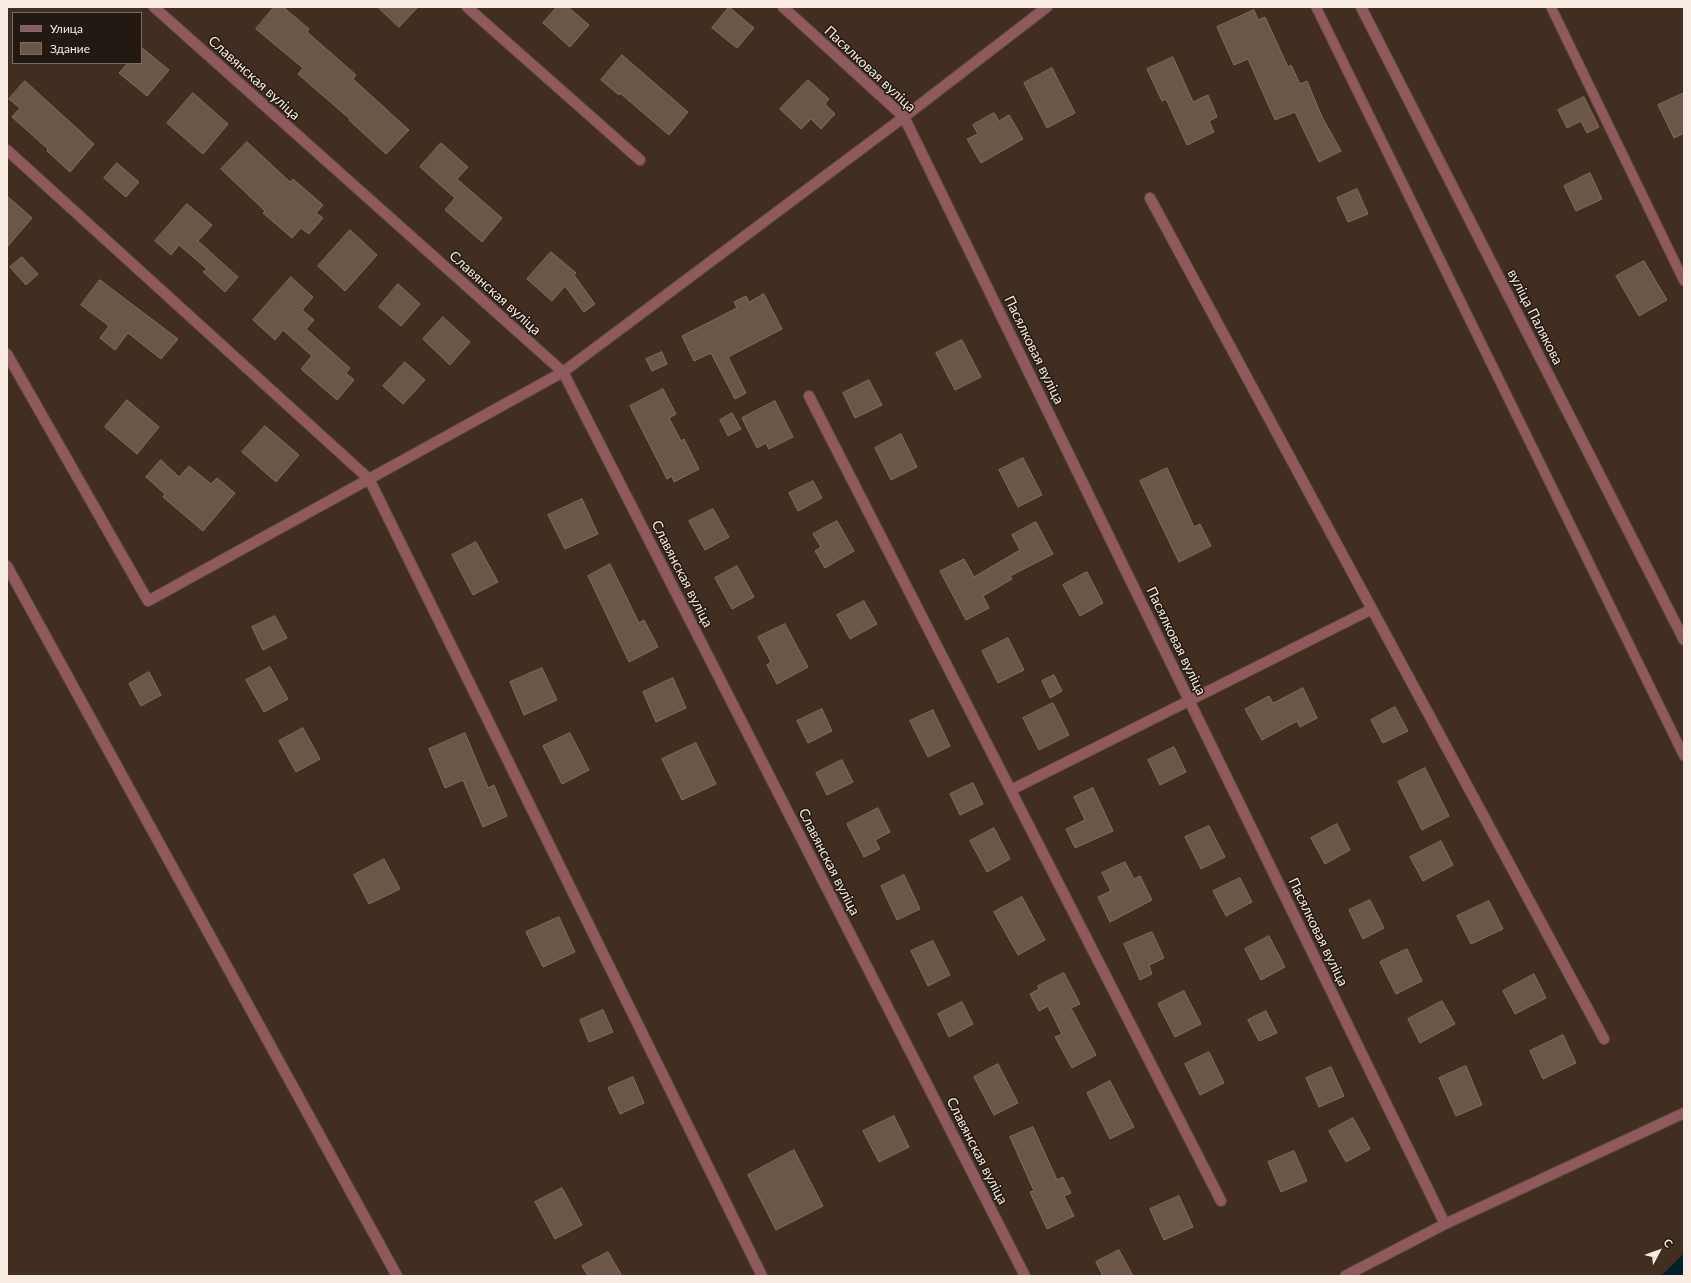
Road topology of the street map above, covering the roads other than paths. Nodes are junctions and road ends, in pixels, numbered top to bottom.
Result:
1 (154, 7) edge
2 (467, 7) edge
3 (783, 7) edge
4 (1047, 7) edge
5 (1316, 7) edge
6 (1361, 7) edge
7 (1550, 7) edge
8 (904, 117) junction
9 (7, 150) edge
10 (640, 160) dead end
11 (1150, 198) dead end
12 (1684, 281) edge
13 (7, 354) edge
14 (563, 372) junction
15 (809, 396) dead end
16 (369, 479) junction
17 (7, 566) edge
18 (1372, 609) junction
19 (1684, 640) edge
20 (1189, 700) junction
21 (1684, 756) edge
22 (1011, 790) junction
23 (1604, 1039) dead end
24 (1684, 1113) edge
25 (1221, 1201) dead end
26 (1445, 1224) junction
27 (397, 1276) edge
28 (762, 1276) edge
29 (1025, 1276) edge
30 (1345, 1276) edge

1 - 14 street, Славянская вуліца
2 - 10 street
3 - 8 street, Пасялковая вуліца
4 - 8 street
5 - 21 lane
6 - 19 street, вуліца Палякова
7 - 12 lane
8 - 14 street
8 - 20 street, Пасялковая вуліца
9 - 16 street
11 - 18 street
13 - 16 street
14 - 16 street
14 - 29 street, Славянская вуліца
15 - 22 street
16 - 28 street
17 - 27 street
18 - 20 street
18 - 23 street
20 - 22 street
20 - 26 street, Пасялковая вуліца
22 - 25 street
24 - 26 street
26 - 30 street

